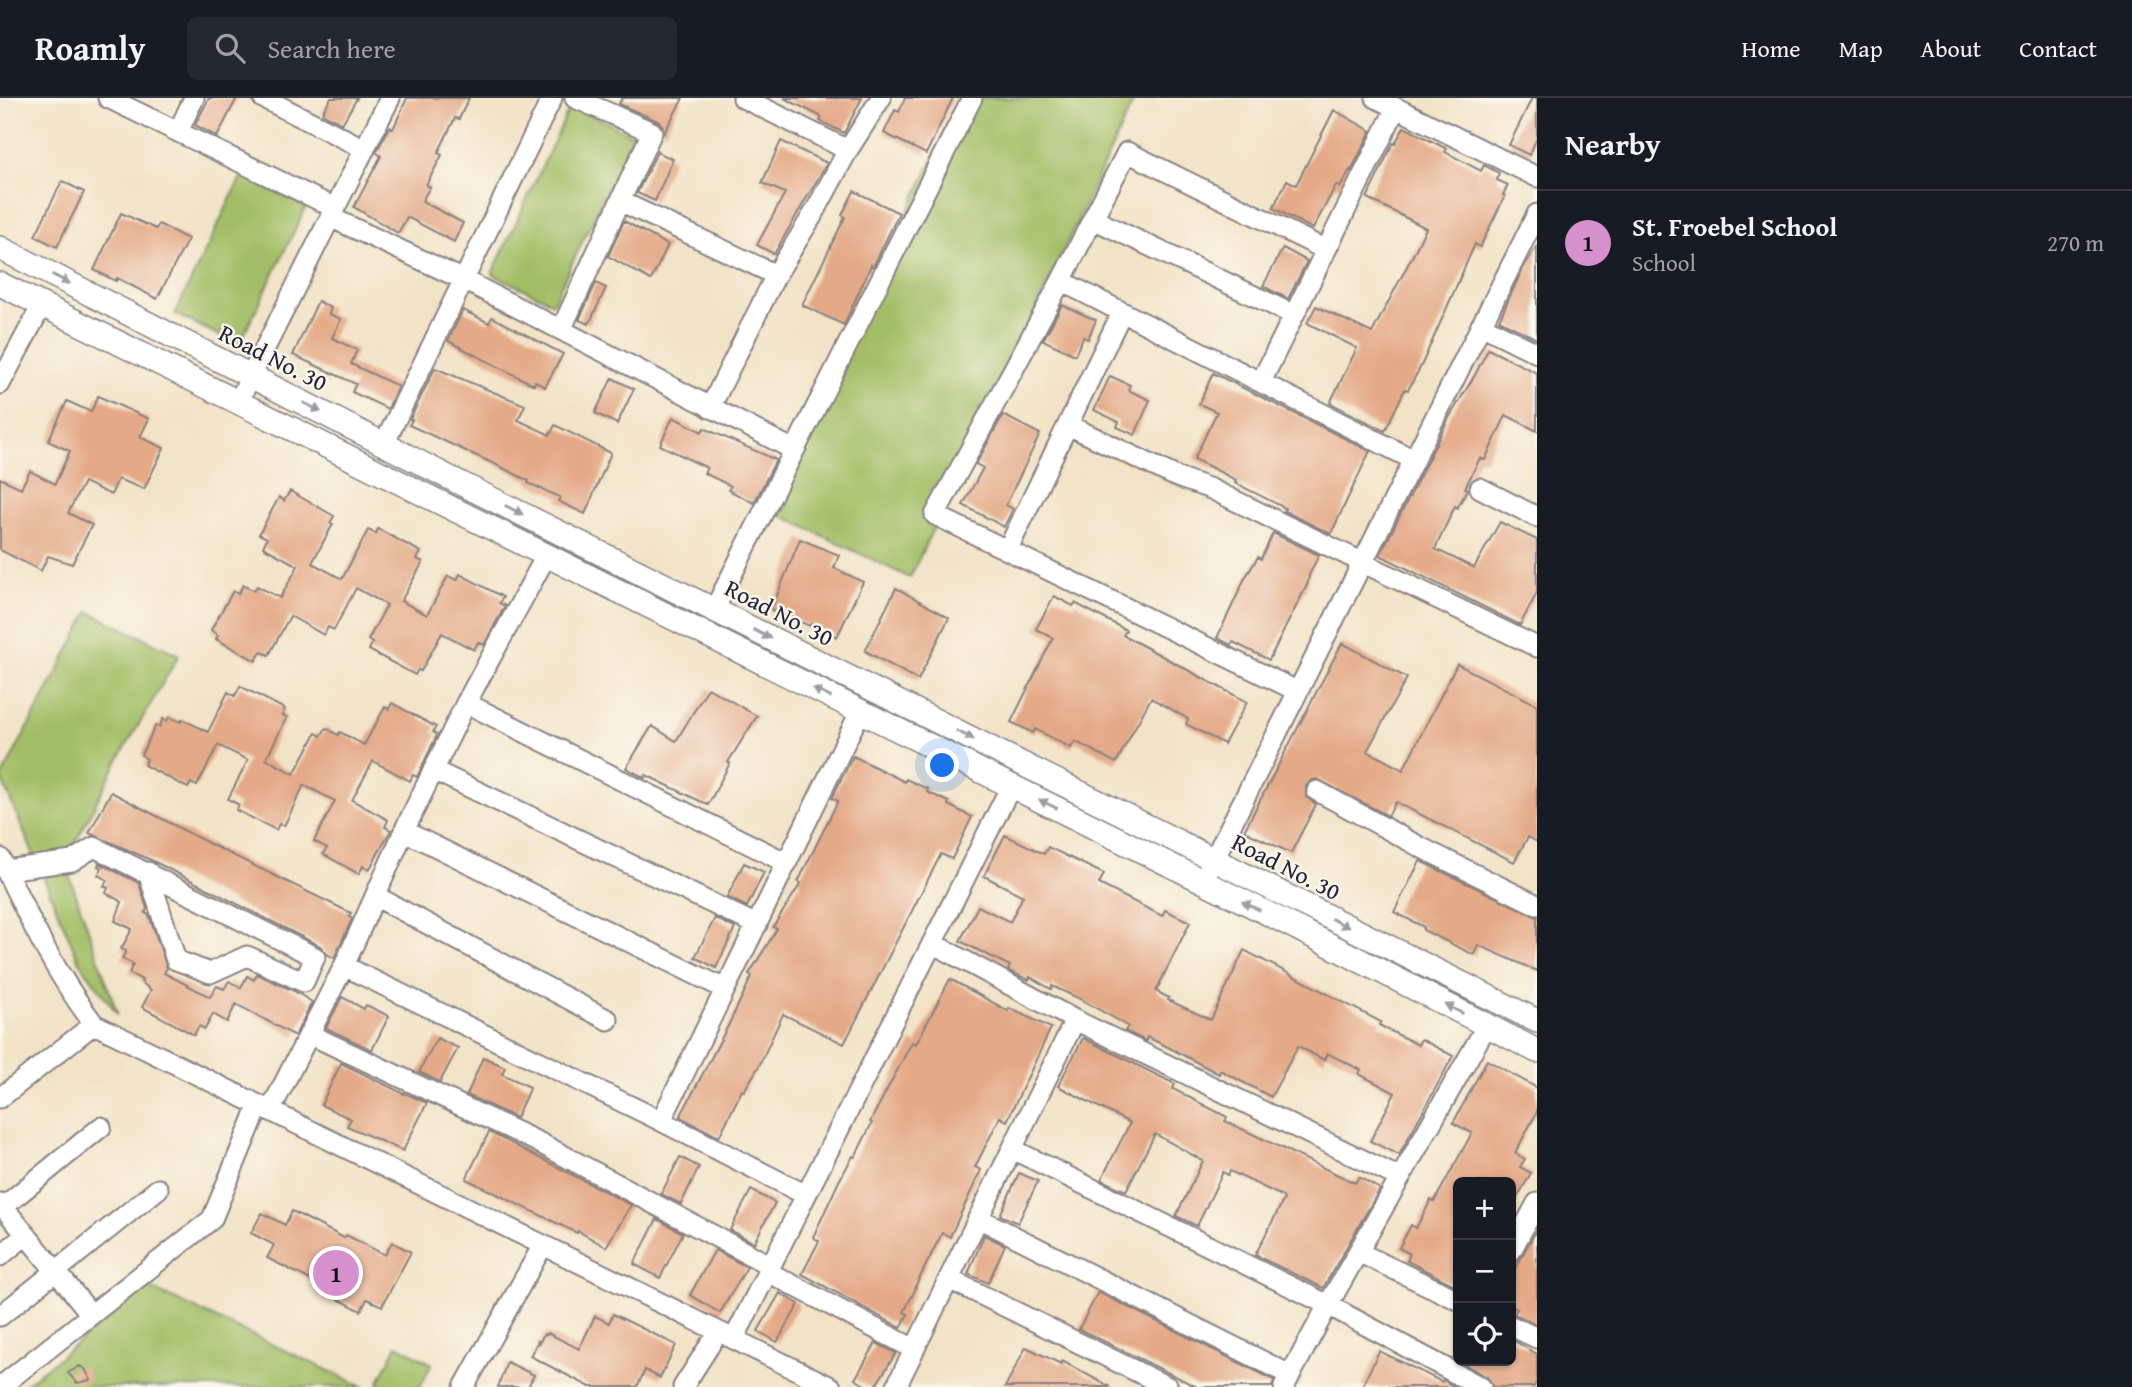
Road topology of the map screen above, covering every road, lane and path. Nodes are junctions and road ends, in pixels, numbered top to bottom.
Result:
1 (108, 98) edge
2 (194, 98) edge
3 (263, 98) edge
4 (390, 98) edge
5 (552, 98) edge
6 (575, 98) edge
7 (743, 98) edge
8 (881, 98) edge
9 (972, 98) edge
10 (1376, 98) edge
11 (1396, 108) junction
12 (178, 132) junction
13 (365, 149) junction
14 (848, 150) junction
15 (1537, 177) edge
16 (622, 202) junction
17 (333, 213) junction
18 (1537, 214) edge
19 (1093, 219) junction
20 (0, 248) edge
21 (1326, 250) junction
22 (776, 275) junction
23 (464, 280) junction
24 (1061, 281) junction
25 (0, 284) edge
26 (43, 305) junction
27 (1122, 312) junction
28 (1294, 315) junction
29 (1481, 325) junction
30 (561, 330) junction
31 (1537, 353) edge
32 (251, 376) junction
33 (1261, 382) junction
34 (0, 384) edge
35 (238, 402) junction
36 (710, 408) junction
37 (1068, 425) junction
38 (384, 444) junction
39 (794, 450) junction
40 (1413, 460) junction
41 (1479, 488) dead end
42 (1537, 517) edge
43 (1008, 549) junction
44 (547, 556) junction
45 (1362, 562) junction
46 (714, 610) junction
47 (1537, 647) edge
48 (1297, 691) junction
49 (466, 703) junction
50 (860, 712) junction
51 (433, 770) junction
52 (1011, 786) junction
53 (1317, 791) dead end
54 (404, 831) junction
55 (1213, 859) junction
56 (787, 863) junction
57 (3, 864) edge
58 (148, 872) junction
59 (1203, 881) junction
60 (375, 896) junction
61 (1537, 905) edge
62 (757, 925) junction
63 (932, 943) junction
64 (344, 966) junction
65 (725, 989) junction
66 (608, 1020) dead end
67 (1076, 1020) junction
68 (1537, 1021) edge
69 (94, 1024) junction
70 (1487, 1025) junction
71 (309, 1034) junction
72 (1537, 1051) edge
73 (0, 1098) edge
74 (265, 1108) junction
75 (661, 1121) junction
76 (101, 1127) dead end
77 (1012, 1149) junction
78 (1400, 1178) junction
79 (158, 1189) dead end
80 (806, 1195) junction
81 (1537, 1203) edge
82 (1, 1205) edge
83 (978, 1218) junction
84 (26, 1235) junction
85 (1516, 1242) edge
86 (543, 1245) junction
87 (1358, 1252) junction
88 (0, 1256) edge
89 (770, 1269) junction
90 (55, 1270) junction
91 (948, 1279) junction
92 (1453, 1298) edge
93 (1328, 1305) junction
94 (90, 1313) junction
95 (0, 1316) edge
96 (1516, 1328) edge
97 (726, 1336) junction
98 (1537, 1338) edge
99 (914, 1349) junction
100 (1287, 1381) edge
101 (1470, 1384) edge
102 (0, 1387) edge
103 (464, 1387) edge
104 (683, 1387) edge
105 (831, 1387) edge
106 (896, 1387) edge
107 (1168, 1387) edge

1 - 12 street
2 - 12 street
3 - 13 street
4 - 13 street
5 - 23 street
6 - 16 street
7 - 14 street
8 - 14 street
9 - 39 street
10 - 11 street
11 - 15 street
11 - 21 street
12 - 17 street
13 - 17 street
14 - 22 street
16 - 22 street
16 - 30 street
17 - 23 street
17 - 32 street
18 - 29 street
19 - 21 street
19 - 24 street
19 - 28 street
20 -> 32 street, Road No. 30
21 - 28 street
22 - 36 street
23 - 30 street
23 - 38 street
24 - 27 street
24 - 43 street
25 - 26 street, Road No. 30
26 - 34 street
26 - 35 street, Road No. 30
27 - 33 street
27 - 37 street
28 - 33 street
29 - 31 street
29 - 40 street
30 - 36 street
32 - 35 street
32 -> 38 street, Road No. 30
33 - 40 street
35 - 44 street, Road No. 30
36 - 39 street
37 - 43 street
37 - 45 street
38 -> 46 street, Road No. 30
39 - 46 street
40 - 45 street
41 - 42 street
43 - 48 street
44 - 49 street
50 -> 44 street, Road No. 30
45 - 47 street
45 - 48 street
46 -> 55 street, Road No. 30
48 - 55 street
49 - 51 street
49 - 56 street
50 - 52 street, Road No. 30
50 - 56 street
51 - 54 street
51 - 62 street
59 -> 52 street, Road No. 30
52 - 63 street
53 - 61 street
54 - 60 street
54 - 65 street
55 - 59 street
55 -> 68 street, Road No. 30
56 - 62 street
57 - 58 street
57 - 69 street
58 - 58 street
70 -> 59 street, Road No. 30
60 - 64 street
60 - 66 street
62 - 65 street
63 - 67 street
63 - 80 street
64 - 71 street
64 - 75 street
65 - 75 street
67 - 77 street
67 - 78 street
69 - 73 street
69 - 74 street
70 - 72 street, Road No. 30
70 - 78 street
71 - 74 street
71 - 89 street
74 - 86 street
74 - 94 street
75 - 80 street
76 - 82 street
77 - 83 street
77 - 93 street
78 - 87 street
79 - 90 street
80 - 89 street
81 - 85 street
82 - 84 street
83 - 91 street
83 - 100 street
84 - 88 street
84 - 90 street
86 - 97 street
86 - 103 street
87 - 92 street
87 - 93 street
89 - 97 street
89 - 99 street
90 - 94 street
90 - 95 street
91 - 99 street
91 - 107 street
93 - 100 street
93 - 101 street
94 - 102 street
96 - 98 street
97 - 104 street
97 - 105 street
99 - 106 street

